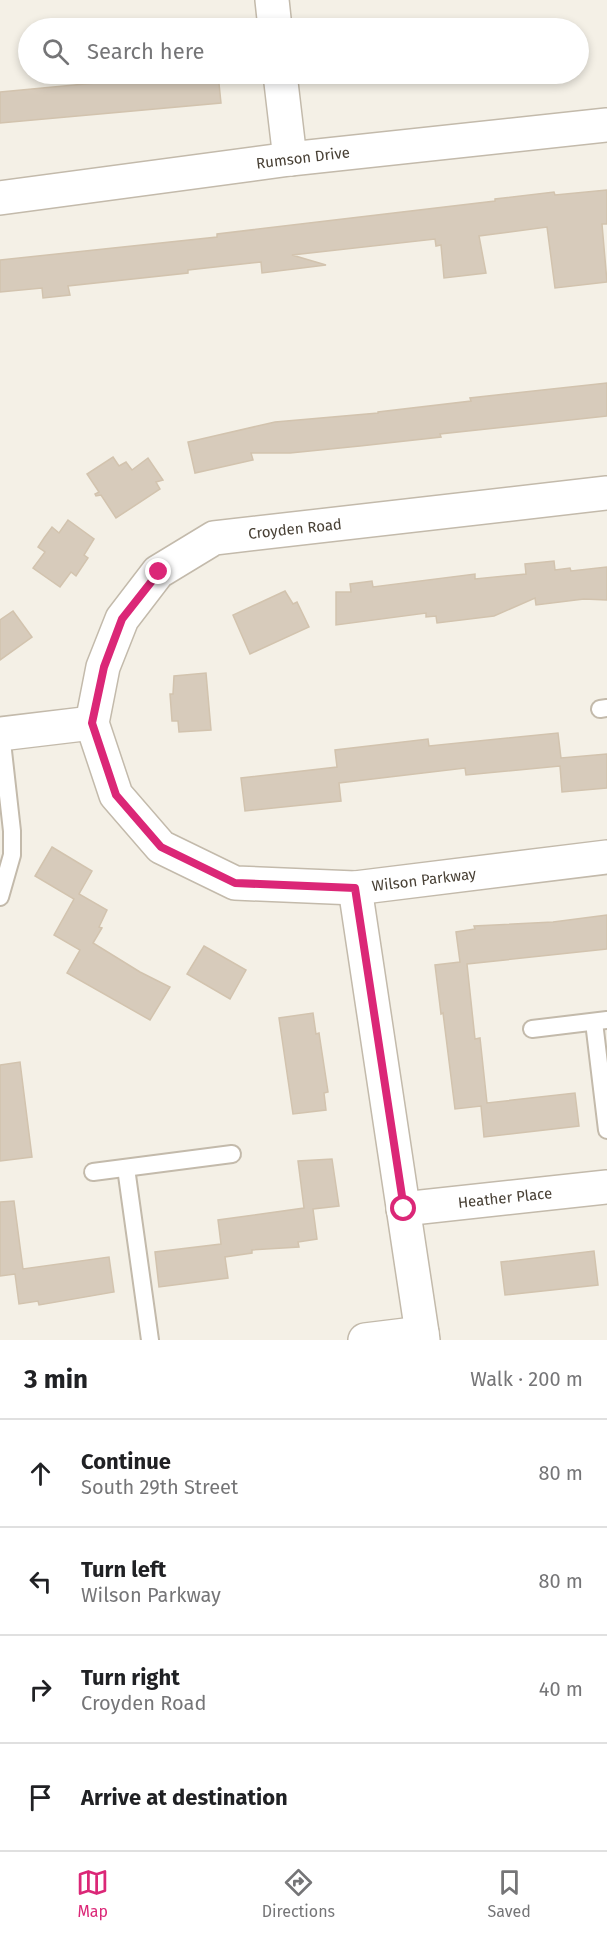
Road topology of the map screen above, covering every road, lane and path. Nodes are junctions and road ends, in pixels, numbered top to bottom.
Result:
1 (272, 0) edge
2 (274, 18) edge
3 (281, 84) edge
4 (607, 125) edge
5 (290, 159) junction
6 (0, 198) edge
7 (607, 493) edge
8 (92, 723) junction
9 (0, 734) edge
10 (607, 857) edge
11 (355, 888) junction
12 (0, 897) edge
13 (601, 1021) edge
14 (532, 1029) dead end
15 (607, 1130) edge
16 (232, 1154) dead end
17 (126, 1168) junction
18 (93, 1172) dead end
19 (607, 1187) edge
20 (404, 1209) junction
21 (422, 1336) edge
22 (150, 1340) edge
23 (365, 1340) edge

1 - 2 street
3 - 5 street
4 - 5 street, Rumson Drive
5 - 6 street, Rumson Drive
7 - 8 street, Croyden Road
8 - 9 street
8 - 11 street, Wilson Parkway
9 - 12 lane
10 - 11 street, Wilson Parkway
11 - 20 street
13 - 14 lane
13 - 15 lane
16 - 17 lane
17 - 18 lane
17 - 22 lane
19 - 20 street, Heather Place
20 - 21 street
21 - 23 street

